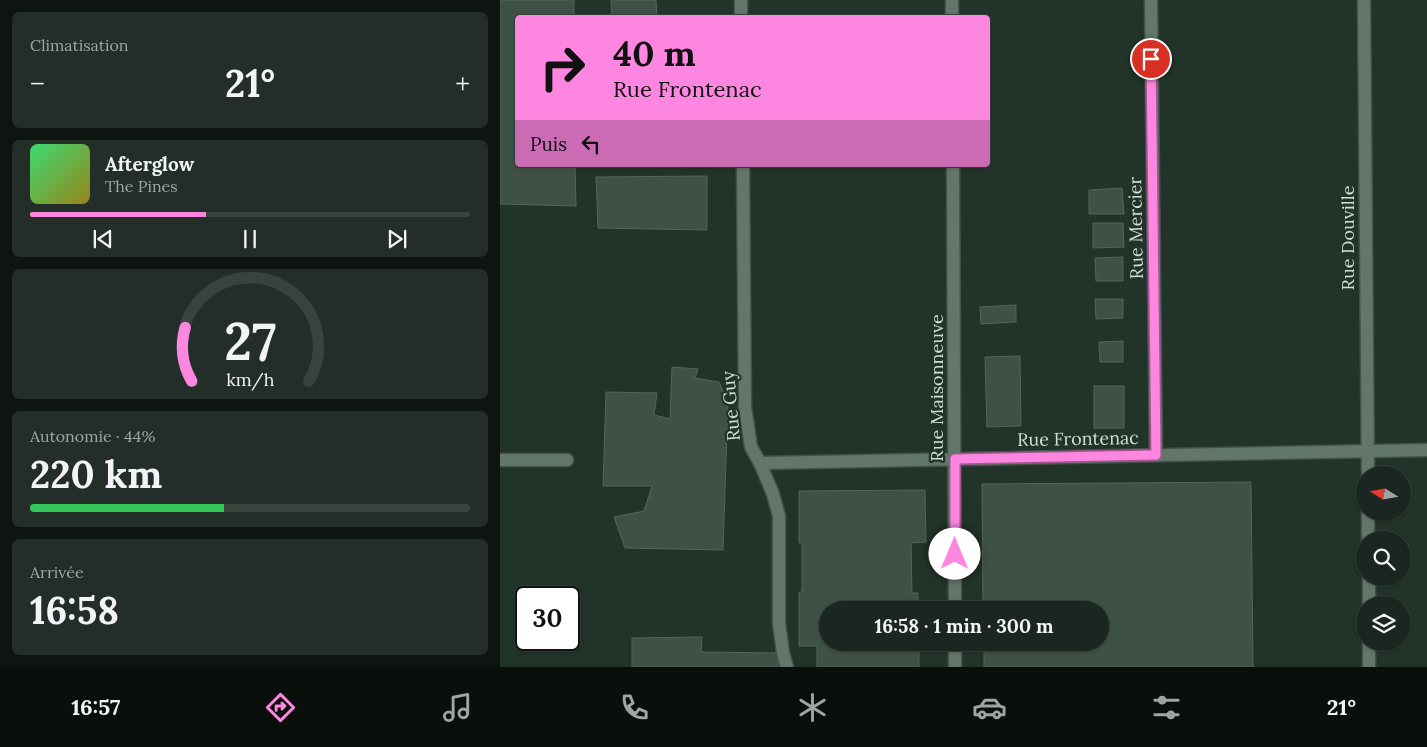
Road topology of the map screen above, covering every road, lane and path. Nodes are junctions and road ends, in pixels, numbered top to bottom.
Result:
1 (741, 0) edge
2 (952, 0) edge
3 (1150, 0) edge
4 (1364, 0) edge
5 (741, 15) edge
6 (952, 15) edge
7 (742, 167) edge
8 (953, 167) edge
9 (1427, 450) edge
10 (1368, 451) junction
11 (1156, 455) junction
12 (955, 459) junction
13 (500, 460) edge
14 (567, 460) dead end
15 (760, 463) junction
16 (1368, 466) edge
17 (955, 601) edge
18 (955, 651) edge
19 (1369, 651) edge
20 (787, 667) edge
21 (955, 667) edge
22 (1369, 667) edge

1 - 5 street
2 - 6 street
3 - 11 street, Rue Mercier
4 - 10 street, Rue Douville
7 - 15 street, Rue Guy
8 - 12 street, Rue Maisonneuve
9 - 10 street, Rue Frontenac
10 - 11 street, Rue Frontenac
10 - 16 street, Rue Douville
11 - 12 street, Rue Frontenac
12 - 15 street, Rue Frontenac
12 - 17 street, Rue Maisonneuve
13 - 14 street
15 - 20 street, Rue Guy
18 - 21 street
19 - 22 street

